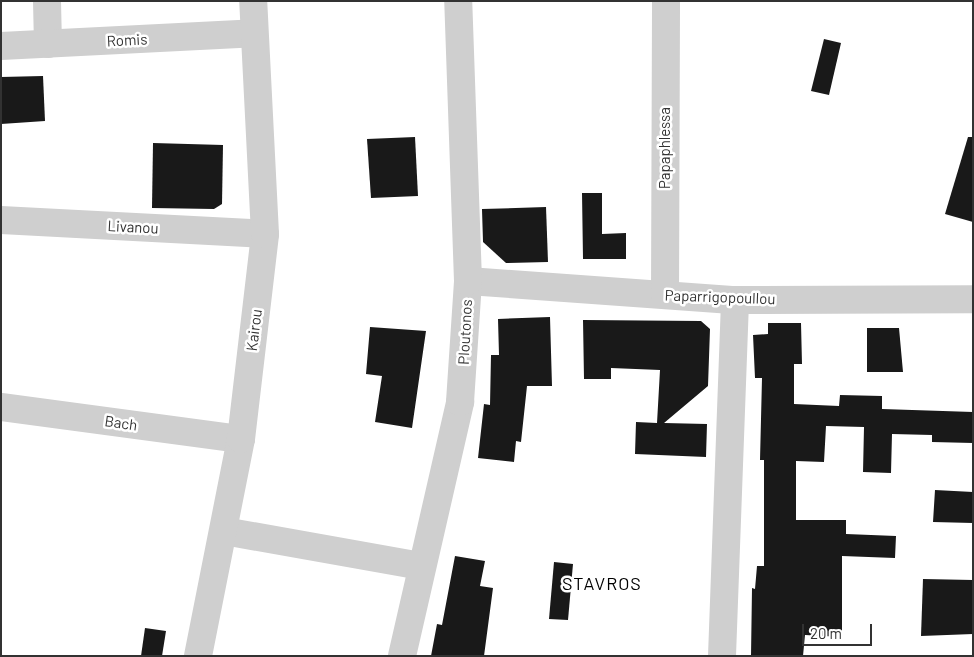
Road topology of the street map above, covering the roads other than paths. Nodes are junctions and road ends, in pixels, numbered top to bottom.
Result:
1 (47, 1) edge
2 (253, 1) edge
3 (458, 1) edge
4 (666, 1) edge
5 (254, 33) junction
6 (48, 44) junction
7 (1, 46) edge
8 (1, 220) edge
9 (265, 234) junction
10 (468, 281) junction
11 (665, 296) junction
12 (973, 299) edge
13 (735, 300) junction
14 (1, 407) edge
15 (241, 439) junction
16 (224, 531) junction
17 (421, 566) junction
18 (198, 656) edge
19 (402, 656) edge
20 (722, 656) edge

1 - 6 street
2 - 5 street, Kairou
3 - 10 street, Ploutonos
4 - 11 street, Papaphlessa
5 - 6 street, Romis
5 - 9 street, Kairou
6 - 7 street, Romis
8 - 9 street, Livanou
9 - 15 street, Kairou
10 - 11 street, Paparrigopoullou
10 - 17 street, Ploutonos
11 - 13 street, Paparrigopoullou
12 - 13 street, Paparrigopoullou
13 - 20 street
14 - 15 street, Bach
15 - 16 street, Kairou
16 - 17 street
16 - 18 street, Kairou
17 - 19 street, Ploutonos

